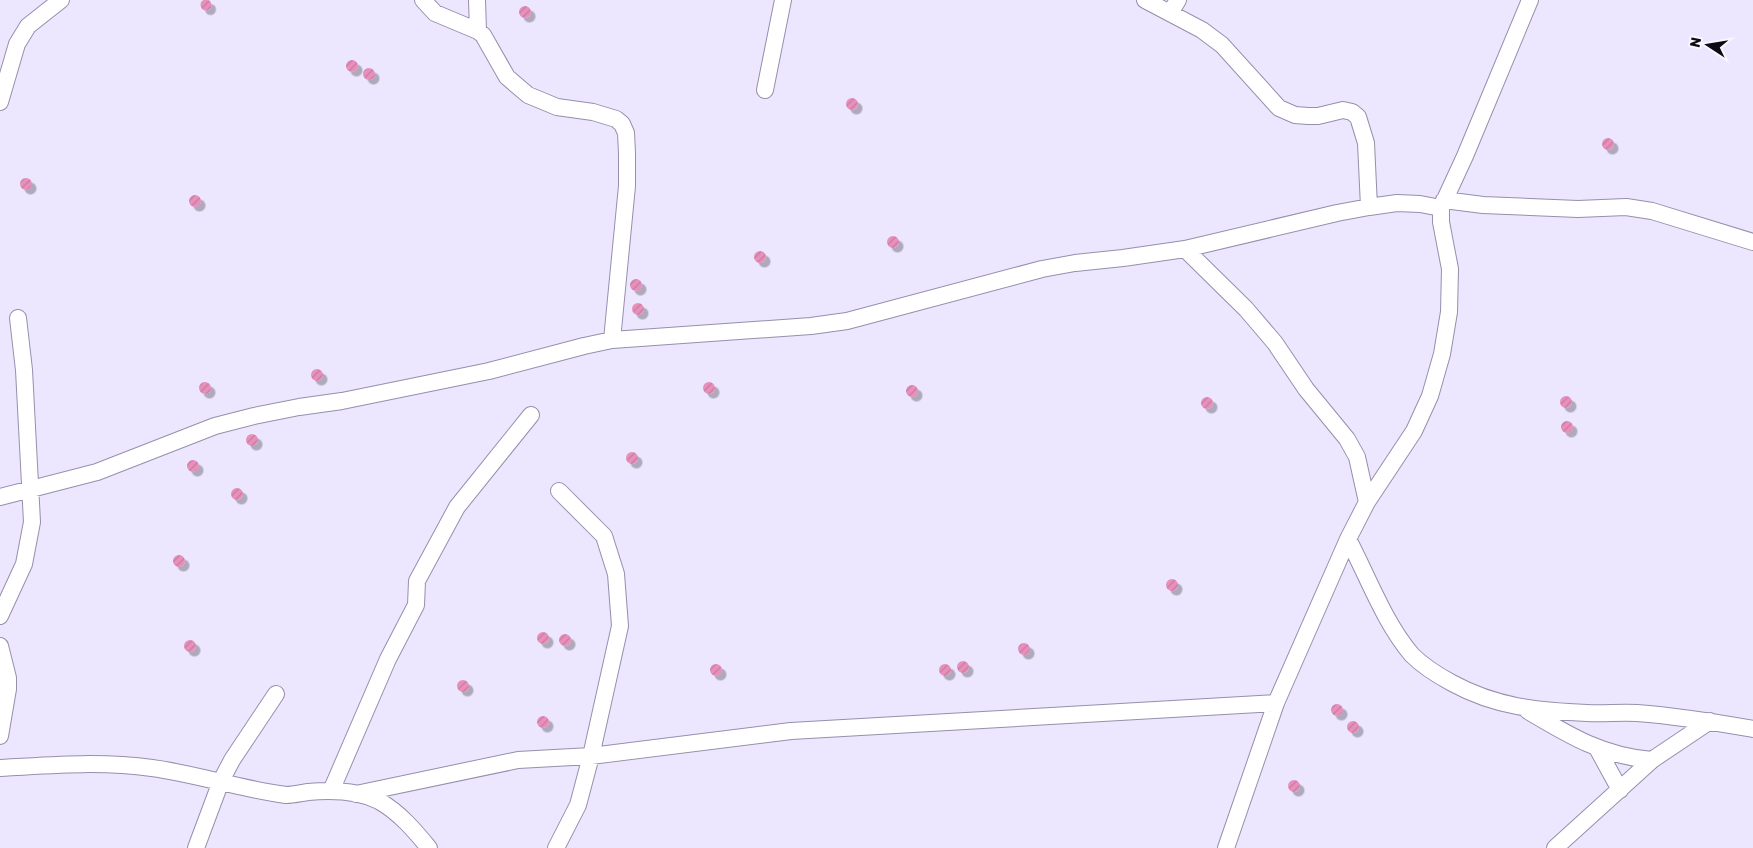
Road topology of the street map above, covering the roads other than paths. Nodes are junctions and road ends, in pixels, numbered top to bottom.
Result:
1 (61, 0) edge
2 (423, 0) edge
3 (477, 0) edge
4 (783, 0) edge
5 (1144, 0) edge
6 (1530, 0) edge
7 (1174, 7) edge
8 (478, 31) junction
9 (765, 90) dead end
10 (0, 102) edge
11 (1443, 204) junction
12 (1369, 207) junction
13 (1753, 242) edge
14 (1185, 249) junction
15 (18, 318) dead end
16 (612, 340) junction
17 (531, 415) dead end
18 (30, 489) junction
19 (559, 491) dead end
20 (0, 497) edge
21 (1367, 502) junction
22 (1348, 539) junction
23 (0, 616) edge
24 (0, 646) edge
25 (276, 694) dead end
26 (1276, 703) junction
27 (1524, 708) junction
28 (1710, 721) junction
29 (1753, 729) edge
30 (0, 736) edge
31 (1597, 748) junction
32 (591, 756) junction
33 (1652, 760) junction
34 (0, 768) edge
35 (221, 782) junction
36 (1620, 790) junction
37 (331, 791) junction
38 (356, 794) junction
39 (196, 848) edge
40 (429, 848) edge
41 (556, 848) edge
42 (1226, 848) edge
43 (1555, 848) edge

1 - 10 street
2 - 8 street
3 - 8 street
4 - 9 street
5 - 7 street
6 - 11 street
7 - 12 street
8 - 16 street
11 - 12 street
11 - 13 street
11 - 21 street
12 - 14 street
14 - 16 street
14 - 21 street
15 - 18 street
16 - 18 street
17 - 37 street
18 - 20 street
18 - 23 street
19 - 32 street
21 - 22 street
22 - 26 street
22 - 27 street
24 - 30 street
25 - 35 street
26 - 32 street
26 - 42 street
27 - 28 street
27 - 31 street
28 - 29 street
28 - 33 street
31 - 33 street
31 - 36 street
32 - 38 street
32 - 41 street
33 - 36 street
34 - 35 street
35 - 37 street
35 - 39 street
36 - 43 street
37 - 38 street
38 - 40 street

